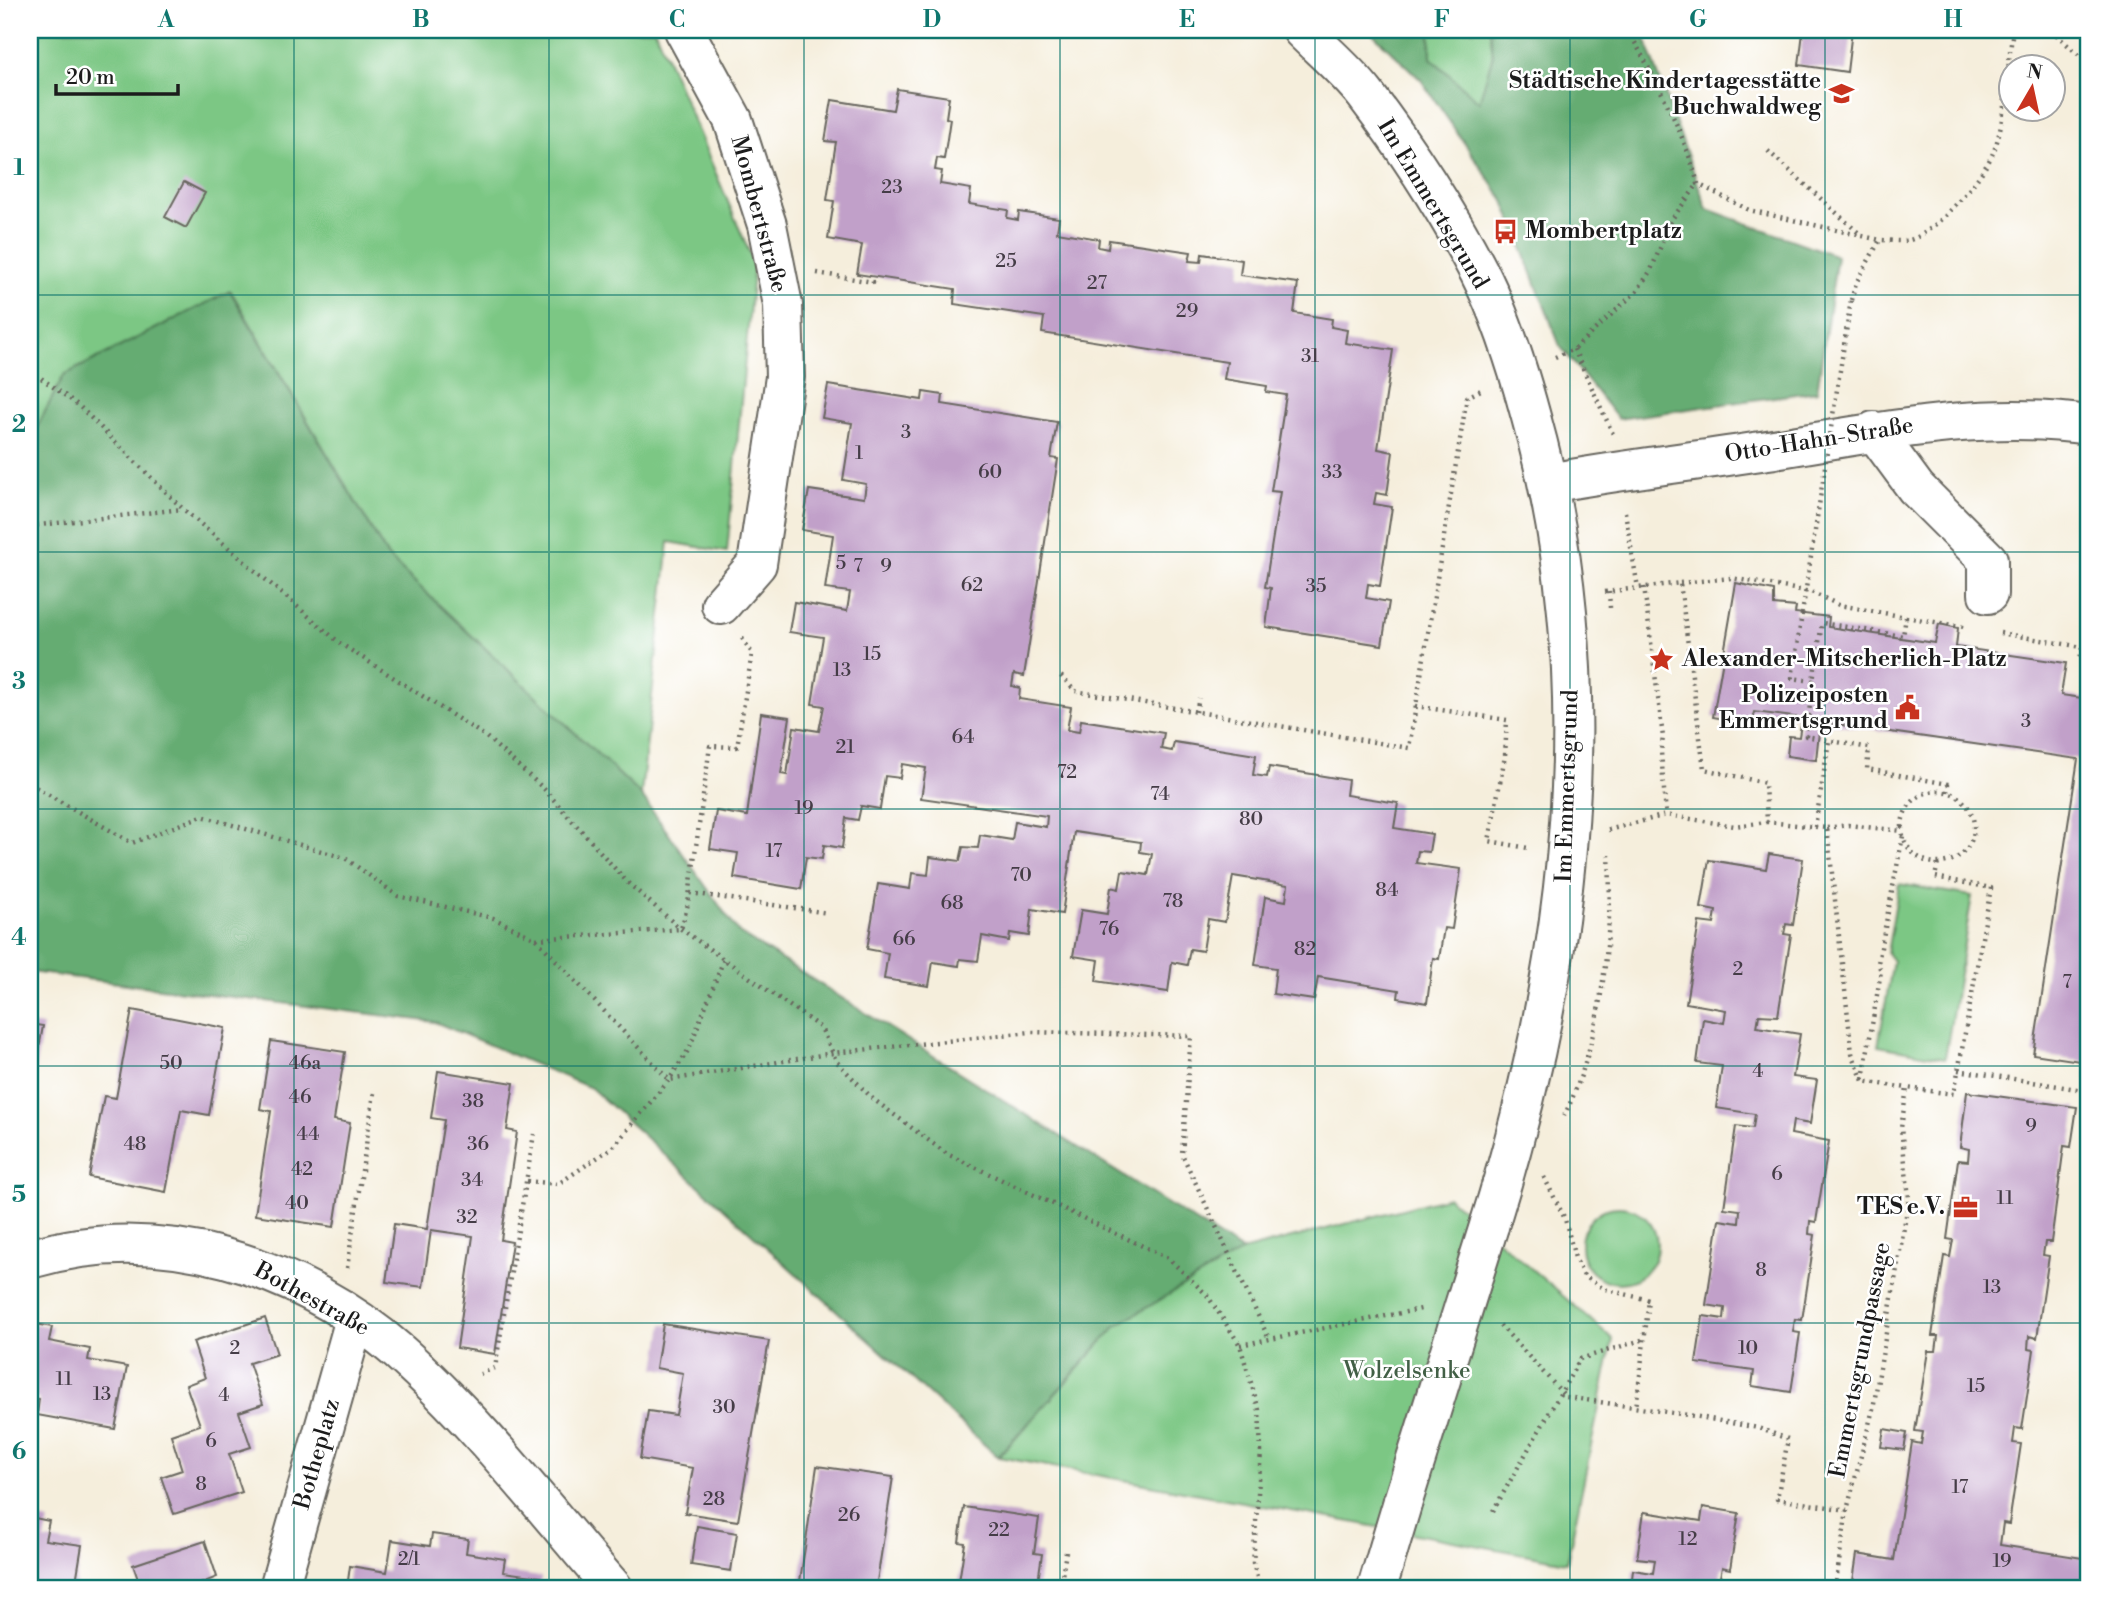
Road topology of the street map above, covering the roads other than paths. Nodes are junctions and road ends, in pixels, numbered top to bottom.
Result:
1 (684, 30) edge
2 (1302, 30) edge
3 (2089, 425) edge
4 (1874, 431) junction
5 (1549, 483) junction
6 (721, 606) road end
7 (1988, 612) road end
8 (30, 1259) edge
9 (348, 1315) junction
10 (279, 1588) edge
11 (613, 1588) edge
12 (1377, 1588) edge

1 - 6 street, Mombertstraße
2 - 5 street, Im Emmertsgrund
3 - 4 street, Otto-Hahn-Straße
4 - 5 street, Otto-Hahn-Straße
4 - 7 street
5 - 12 street, Im Emmertsgrund, bridge
8 - 9 street, Bothestraße
9 - 10 street, Botheplatz
9 - 11 street, Bothestraße

